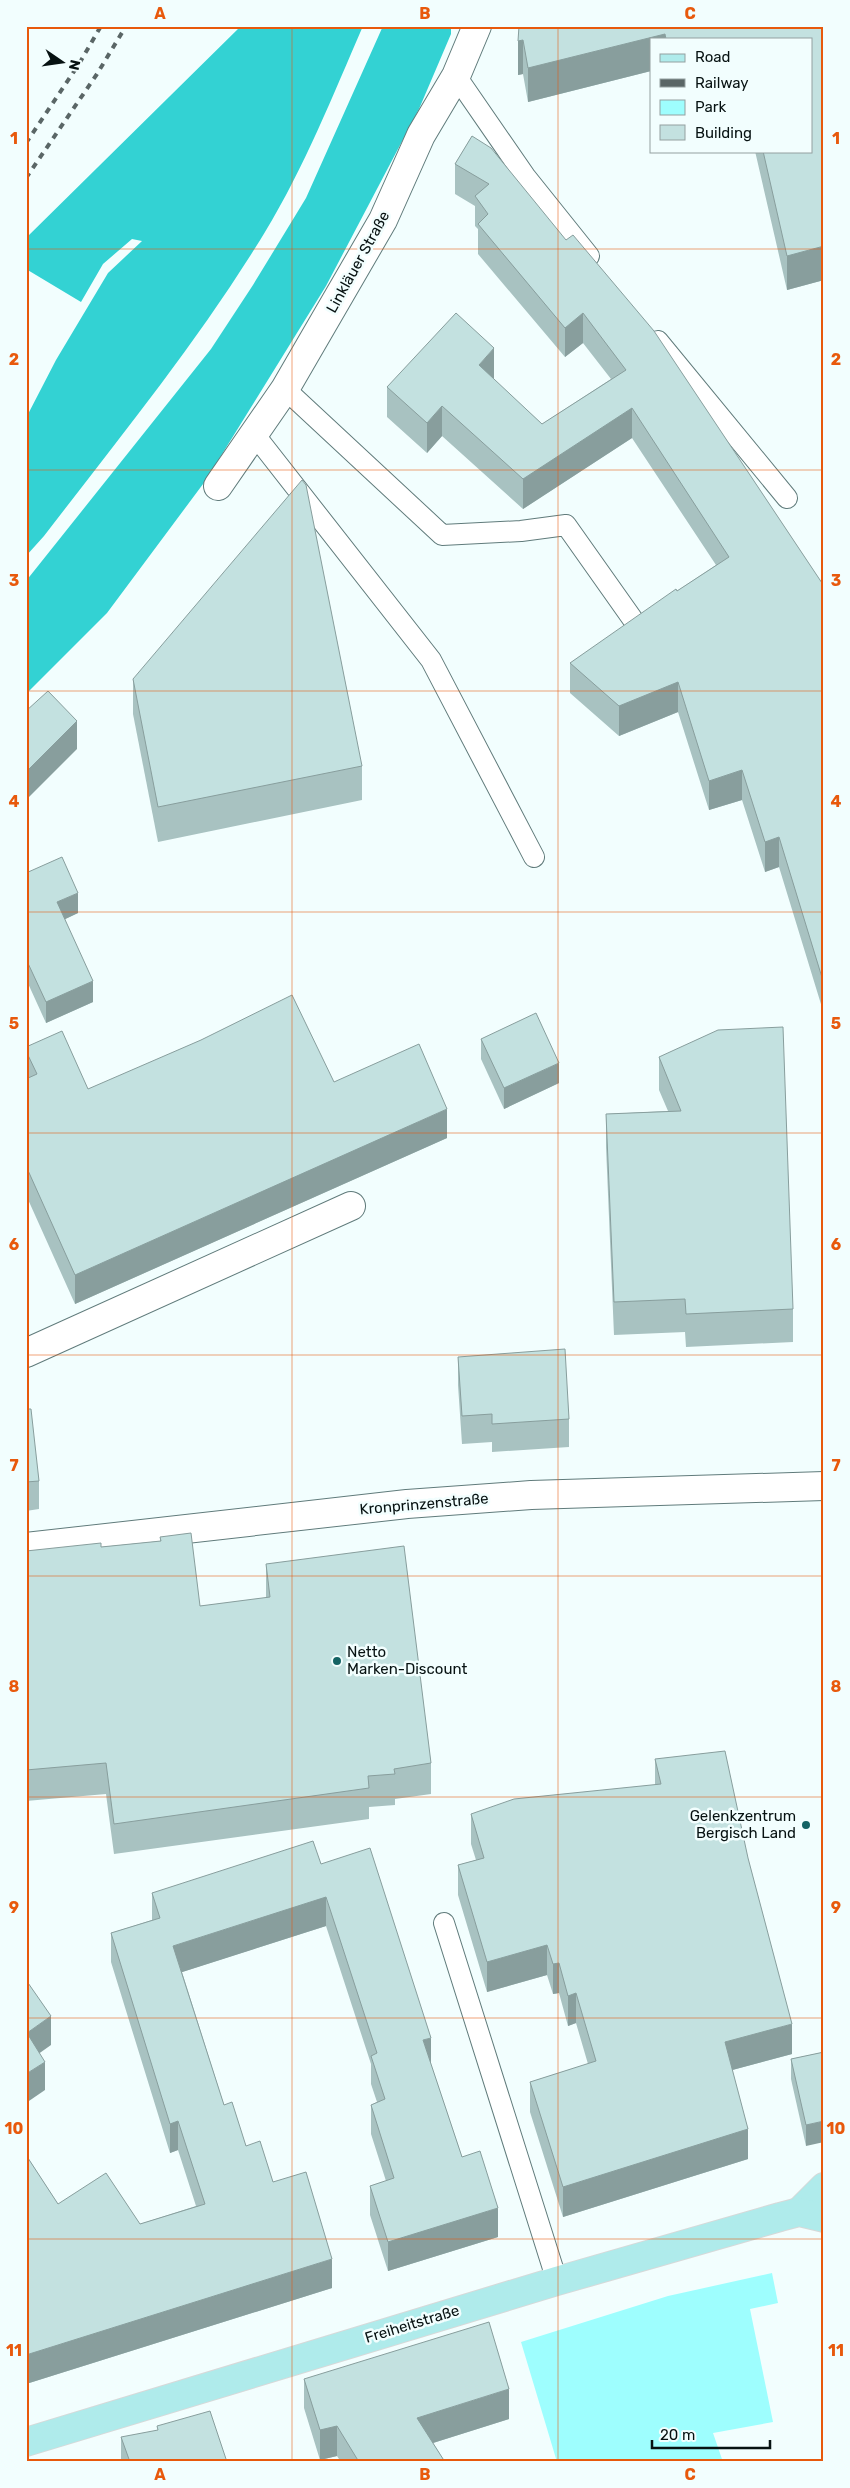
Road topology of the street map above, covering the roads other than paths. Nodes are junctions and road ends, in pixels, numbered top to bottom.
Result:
1 (477, 26) edge
2 (456, 76) junction
3 (604, 275) edge
4 (646, 328) edge
5 (285, 389) junction
6 (254, 434) junction
7 (218, 486) dead end
8 (787, 498) dead end
9 (636, 624) edge
10 (534, 857) dead end
11 (351, 1206) dead end
12 (26, 1353) edge
13 (824, 1486) edge
14 (26, 1547) edge
15 (444, 1923) dead end
16 (824, 2187) edge
17 (812, 2215) edge
18 (556, 2281) junction
19 (26, 2442) edge

1 - 2 street, Linkläuer Straße
2 - 3 lane
2 - 5 street, Linkläuer Straße
4 - 8 lane
5 - 6 street, Linkläuer Straße
5 - 9 lane
6 - 7 street, Linkläuer Straße
6 - 10 lane
11 - 12 street
13 - 14 street, Kronprinzenstraße
15 - 18 lane
16 - 17 main road, Freiheitstraße
17 - 18 main road, Freiheitstraße
18 - 19 main road, Freiheitstraße

